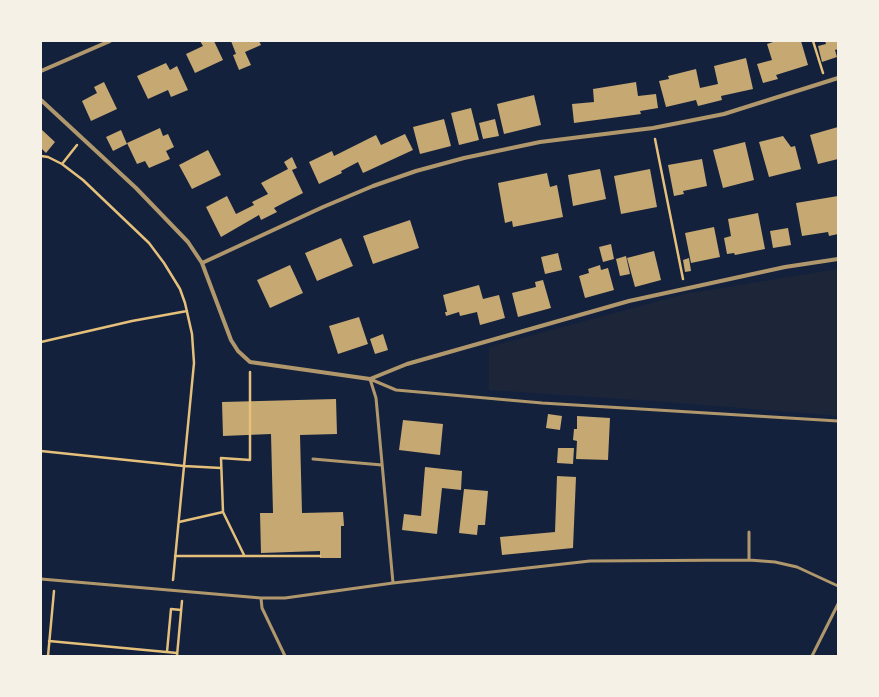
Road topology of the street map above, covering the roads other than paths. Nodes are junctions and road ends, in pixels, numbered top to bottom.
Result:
1 (110, 41) edge
2 (41, 71) edge
3 (838, 78) edge
4 (41, 100) edge
5 (838, 259) edge
6 (202, 263) junction
7 (370, 379) junction
8 (838, 421) edge
9 (313, 460) dead end
10 (382, 465) junction
11 (749, 532) dead end
12 (749, 560) junction
13 (41, 579) edge
14 (393, 583) junction
15 (838, 586) edge
16 (261, 598) junction
17 (838, 604) edge
18 (285, 656) edge
19 (812, 656) edge

1 - 2 street
3 - 6 street
4 - 6 street
5 - 7 street
6 - 7 street
7 - 8 lane
7 - 10 lane
9 - 10 lane
10 - 14 lane
11 - 12 lane
12 - 14 lane
12 - 15 lane
13 - 16 lane
14 - 16 lane
16 - 18 lane
17 - 19 lane

